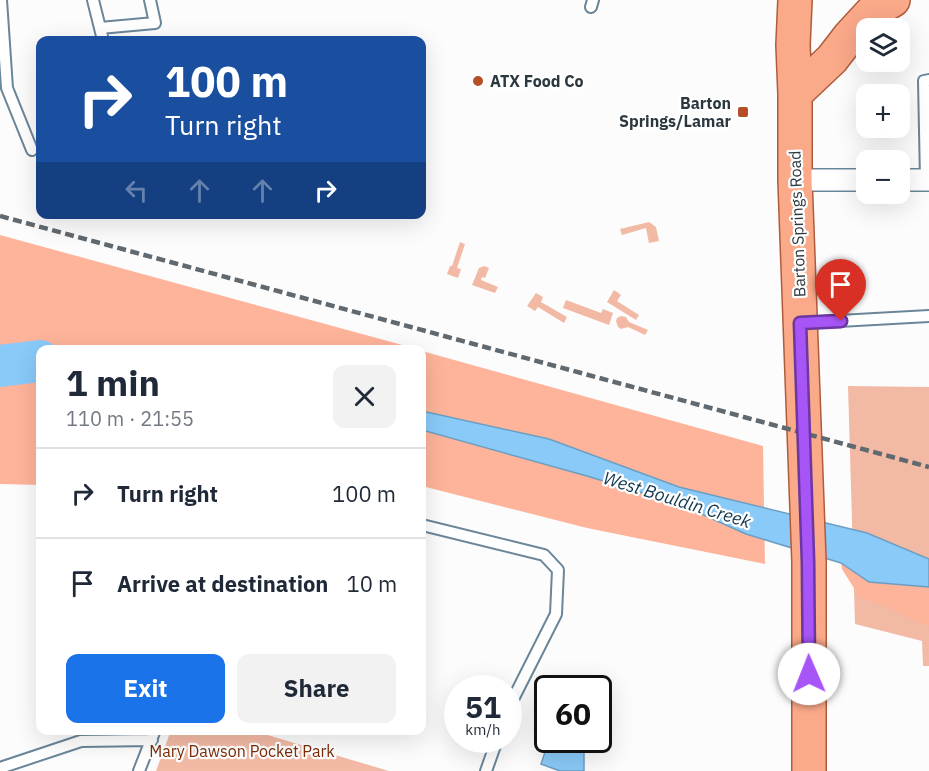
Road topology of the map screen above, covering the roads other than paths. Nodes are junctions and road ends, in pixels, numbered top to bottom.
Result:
1 (1, 0) edge
2 (93, 0) edge
3 (150, 0) edge
4 (795, 0) edge
5 (893, 0) edge
6 (100, 28) junction
7 (101, 36) edge
8 (929, 80) edge
9 (795, 94) junction
10 (32, 150) dead end
11 (795, 180) junction
12 (856, 180) edge
13 (910, 180) edge
14 (928, 180) edge
15 (929, 316) edge
16 (800, 323) junction
17 (426, 526) edge
18 (522, 681) edge
19 (154, 735) edge
20 (492, 753) edge
21 (0, 768) edge
22 (140, 771) edge
23 (486, 771) edge
24 (809, 771) edge

1 - 10 lane
2 - 6 lane
3 - 6 lane
4 - 9 main road, Barton Springs Road
5 - 9 main road
6 - 7 lane
8 - 14 lane
9 - 11 main road, Barton Springs Road
11 - 12 street
11 - 16 main road, Barton Springs Road
13 - 14 street
15 - 16 lane
16 - 24 main road, Barton Springs Road
17 - 18 lane
19 - 21 lane
19 - 22 lane
20 - 23 lane

